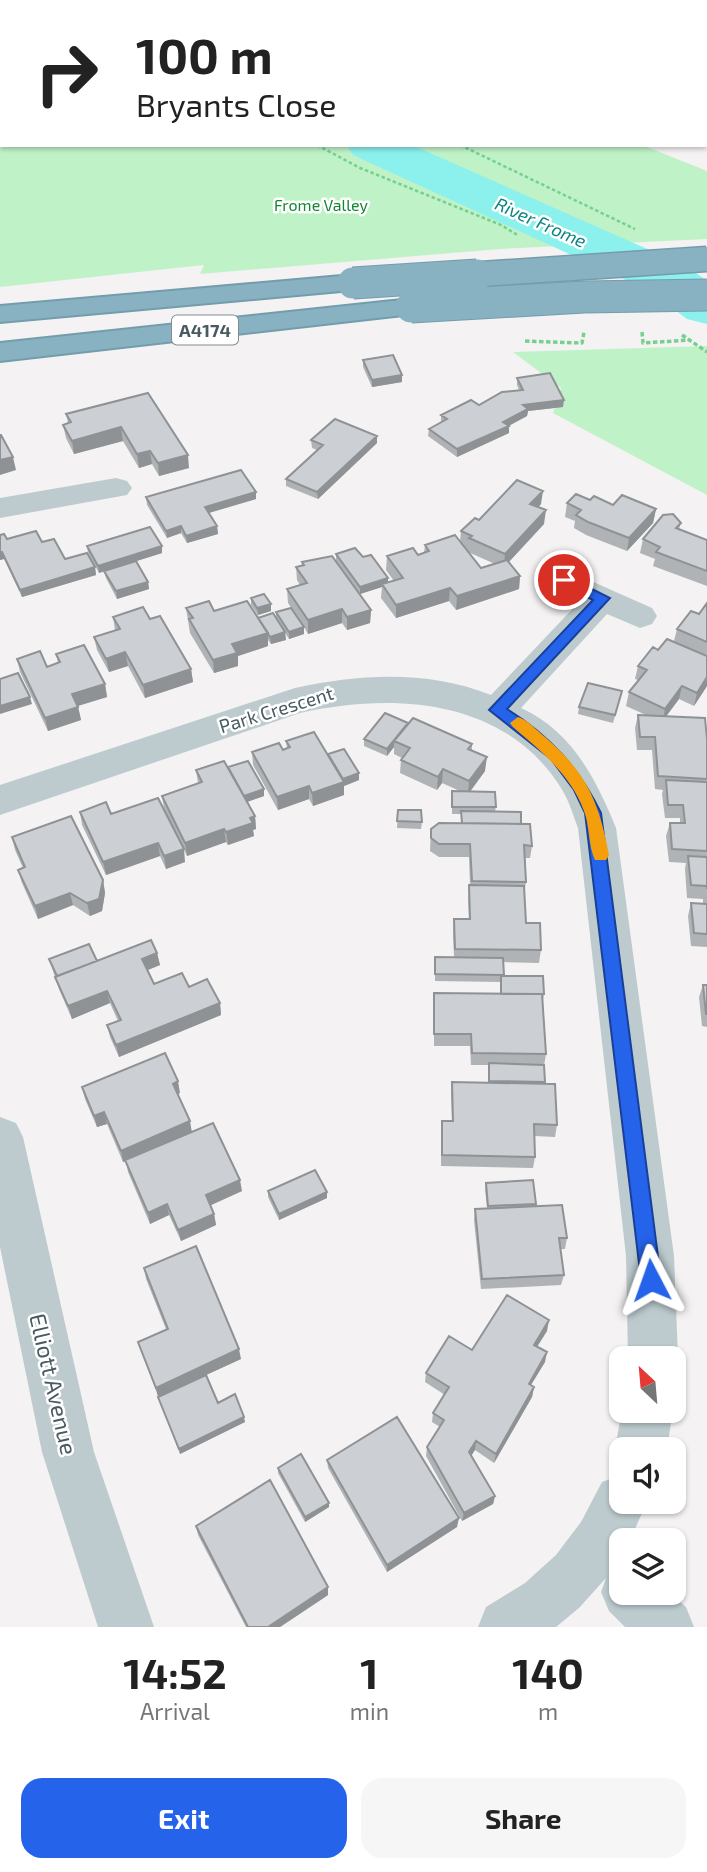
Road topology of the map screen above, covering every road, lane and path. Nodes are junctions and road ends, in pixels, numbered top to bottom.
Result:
1 (464, 147) edge
2 (637, 230) dead end
3 (707, 259) edge
4 (707, 295) edge
5 (0, 314) edge
6 (0, 352) edge
7 (116, 488) dead end
8 (0, 508) edge
9 (564, 580) dead end
10 (603, 598) junction
11 (640, 616) dead end
12 (497, 710) junction
13 (0, 800) edge
14 (0, 1137) edge
15 (653, 1346) edge
16 (609, 1580) edge
17 (642, 1605) edge
18 (126, 1627) edge
19 (506, 1627) edge
20 (666, 1627) edge

1 - 2 path
3 - 5 highway, A4174, bridge
4 - 6 highway, A4174, bridge
7 - 8 street
9 - 10 street
10 - 11 street
10 - 12 street
12 - 13 street, Park Crescent
12 - 15 street, Park Crescent
14 - 18 street, Elliott Avenue
16 - 19 street
17 - 20 street

